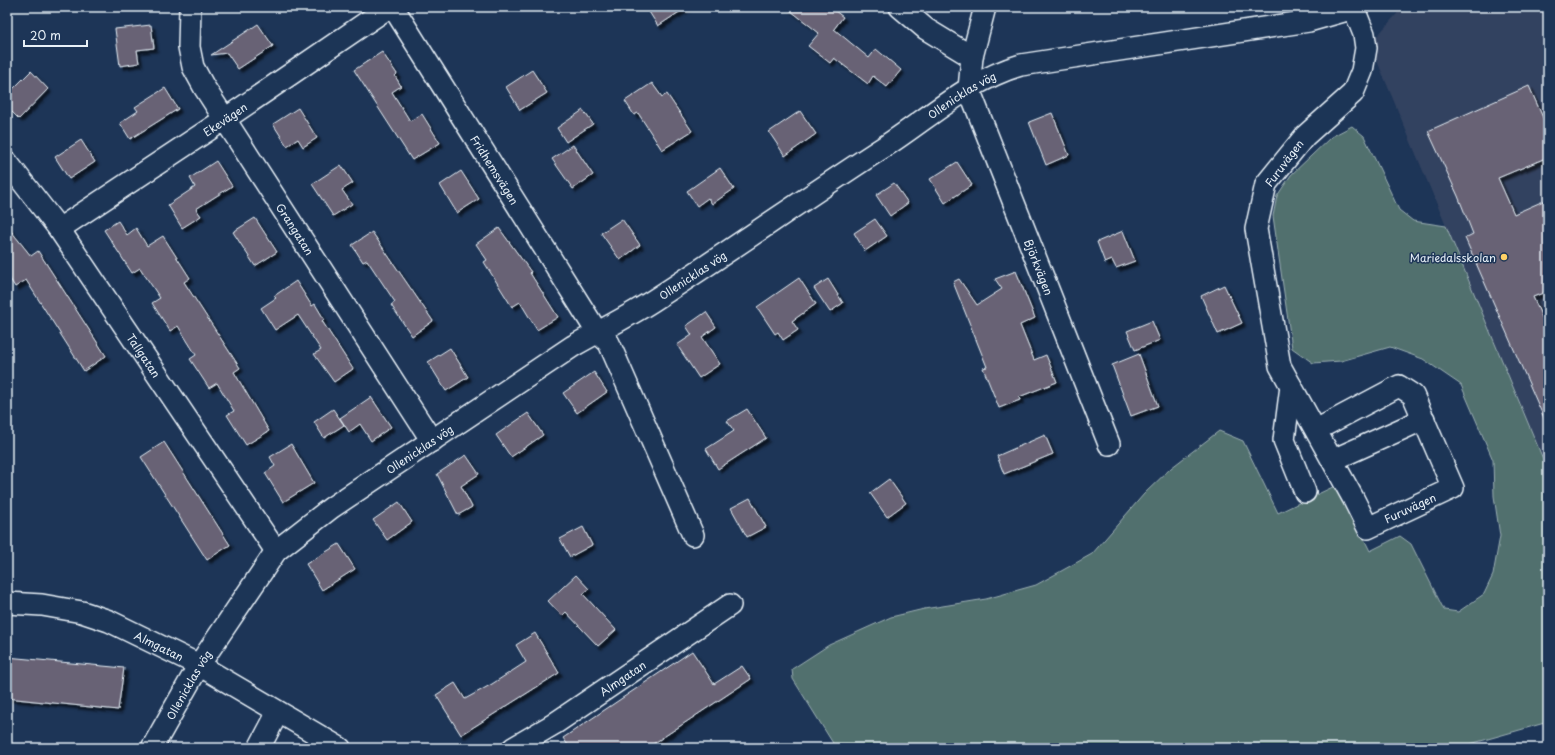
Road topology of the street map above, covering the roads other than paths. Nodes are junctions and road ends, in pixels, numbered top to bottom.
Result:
1 (190, 7) edge
2 (389, 7) edge
3 (393, 7) edge
4 (900, 7) edge
5 (985, 7) edge
6 (1356, 8) edge
7 (972, 57) junction
8 (969, 89) junction
9 (225, 119) junction
10 (7, 162) edge
11 (59, 229) junction
12 (597, 332) junction
13 (1291, 386) junction
14 (1424, 419) junction
15 (1316, 430) junction
16 (432, 441) junction
17 (1109, 444) dead end
18 (1332, 460) junction
19 (1305, 492) dead end
20 (693, 535) dead end
21 (276, 552) junction
22 (7, 603) edge
23 (730, 605) dead end
24 (199, 665) junction
25 (278, 712) junction
26 (152, 748) edge
27 (259, 748) edge
28 (340, 748) edge
29 (513, 748) edge

1 - 9 street, Grangatan
2 - 9 street, Ekevägen
3 - 12 street, Fridhemsvägen
4 - 7 street
5 - 7 street
6 - 8 street, Ollenicklas vög
6 - 13 street, Furuvägen
7 - 8 street
8 - 12 street, Ollenicklas vög
8 - 17 street, Björkvägen
9 - 11 street, Ekevägen
9 - 16 street, Grangatan
10 - 11 street, Tallgatan
11 - 21 street, Tallgatan
12 - 16 street, Ollenicklas vög
12 - 20 street, Fridhemsvägen
13 - 15 street, Furuvägen
13 - 19 street
14 - 15 street, Furuvägen
14 - 18 street
14 - 18 street, Furuvägen
15 - 18 street, Furuvägen
16 - 21 street, Ollenicklas vög
21 - 24 street, Ollenicklas vög
22 - 24 street, Almgatan
23 - 29 street, Almgatan
24 - 25 street, Almgatan
24 - 26 street, Ollenicklas vög
25 - 27 street
25 - 28 street, Almgatan

